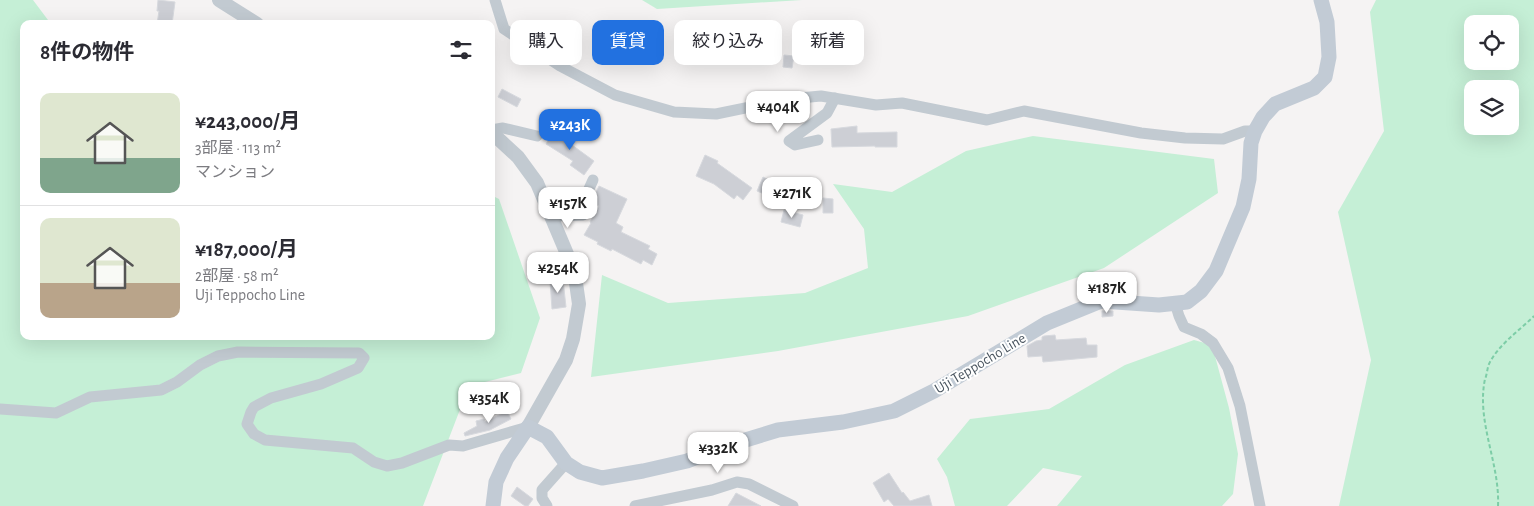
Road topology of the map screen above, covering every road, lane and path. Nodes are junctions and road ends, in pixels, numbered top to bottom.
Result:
1 (219, 0) edge
2 (495, 0) edge
3 (1321, 0) edge
4 (251, 20) edge
5 (835, 98) junction
6 (495, 130) edge
7 (1255, 130) junction
8 (495, 135) edge
9 (538, 136) dead end
10 (818, 140) dead end
11 (593, 180) dead end
12 (583, 215) dead end
13 (551, 216) junction
14 (1175, 303) junction
15 (1534, 316) edge
16 (0, 409) edge
17 (528, 427) junction
18 (566, 463) junction
19 (493, 506) edge
20 (547, 506) edge
21 (635, 506) edge
22 (793, 506) edge
23 (1260, 506) edge
24 (1498, 506) edge

1 - 4 street
2 - 5 street
3 - 7 main road, Uji Teppocho Line
5 - 7 street
5 - 10 street
6 - 9 street
7 - 14 main road, Uji Teppocho Line
8 - 13 street
11 - 13 street
12 - 13 street
13 - 17 street
14 - 18 main road, Uji Teppocho Line
14 - 23 street
15 - 24 path
16 - 17 street
17 - 18 main road, Uji Teppocho Line
17 - 19 main road
18 - 20 street
21 - 22 street

